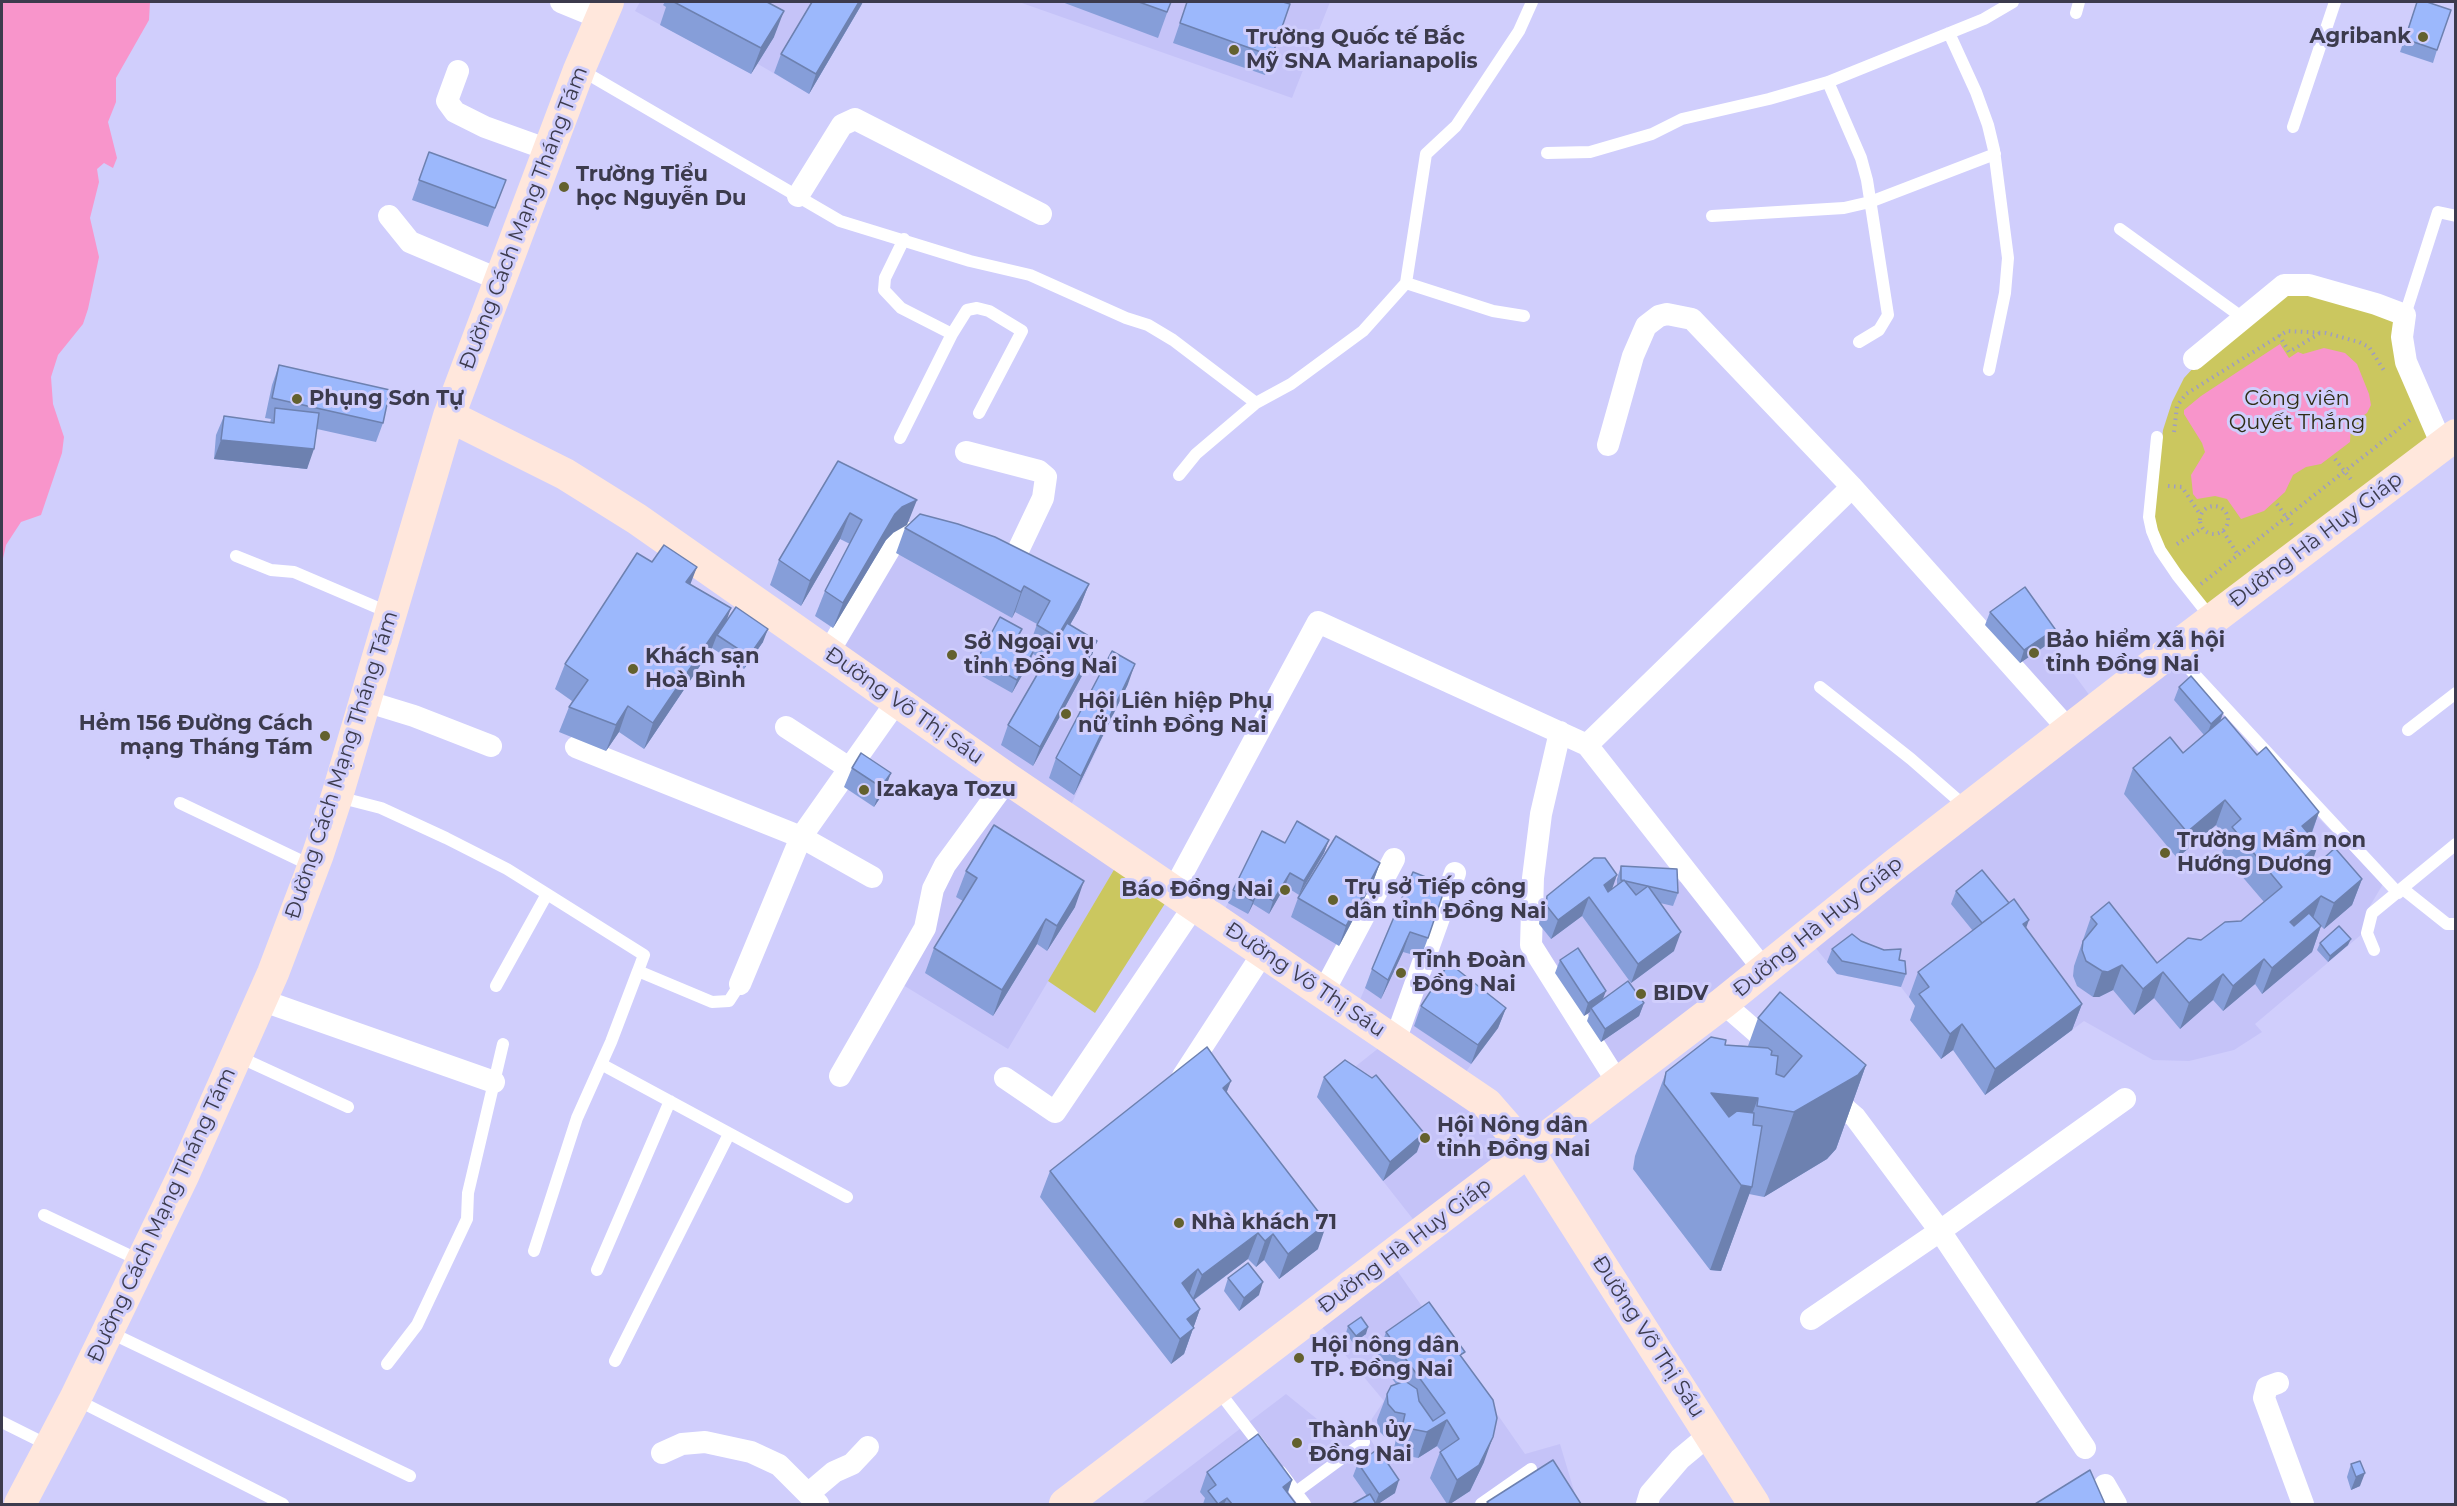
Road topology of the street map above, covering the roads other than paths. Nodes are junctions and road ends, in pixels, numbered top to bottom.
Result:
1 (561, 2) edge
2 (1532, 2) edge
3 (2013, 2) edge
4 (2335, 2) edge
5 (604, 10) edge
6 (1949, 33) junction
7 (579, 70) junction
8 (458, 71) dead end
9 (1828, 82) junction
10 (2293, 127) dead end
11 (549, 150) junction
12 (1547, 153) dead end
13 (1995, 154) junction
14 (798, 196) junction
15 (1870, 202) junction
16 (1041, 214) dead end
17 (389, 216) dead end
18 (1712, 216) dead end
19 (2456, 216) edge
20 (2120, 229) dead end
21 (904, 239) junction
22 (500, 280) junction
23 (1406, 283) junction
24 (2405, 315) junction
25 (1524, 316) dead end
26 (2243, 318) junction
27 (952, 334) junction
28 (1859, 342) dead end
29 (2194, 359) dead end
30 (1989, 370) dead end
31 (1256, 403) junction
32 (979, 413) dead end
33 (449, 416) junction
34 (2157, 437) dead end
35 (900, 438) dead end
36 (2449, 440) edge
37 (1608, 445) dead end
38 (966, 452) dead end
39 (1179, 475) dead end
40 (1852, 487) junction
41 (236, 556) dead end
42 (2209, 604) junction
43 (391, 613) junction
44 (2172, 650) junction
45 (828, 652) junction
46 (1820, 687) dead end
47 (2456, 693) edge
48 (365, 701) junction
49 (897, 701) junction
50 (786, 728) dead end
51 (2069, 730) junction
52 (2408, 730) dead end
53 (1560, 732) junction
54 (1587, 745) junction
55 (491, 746) dead end
56 (576, 747) dead end
57 (849, 768) junction
58 (1008, 779) junction
59 (337, 796) junction
60 (180, 803) dead end
61 (1968, 808) junction
62 (801, 837) junction
63 (2456, 844) edge
64 (1394, 859) dead end
65 (313, 867) junction
66 (1455, 873) dead end
67 (872, 876) dead end
68 (2400, 891) junction
69 (547, 894) junction
70 (1183, 899) junction
71 (2456, 924) edge
72 (2374, 950) dead end
73 (1263, 952) junction
74 (1764, 970) junction
75 (638, 971) junction
76 (740, 984) joint
77 (496, 986) dead end
78 (1323, 993) junction
79 (261, 1000) junction
80 (1723, 1003) junction
81 (1395, 1041) junction
82 (503, 1044) dead end
83 (236, 1056) junction
84 (601, 1064) junction
85 (1794, 1064) edge
86 (840, 1076) dead end
87 (1183, 1076) edge
88 (1005, 1078) dead end
89 (1811, 1080) edge
90 (494, 1082) junction
91 (1618, 1083) junction
92 (2125, 1099) dead end
93 (670, 1101) junction
94 (348, 1107) dead end
95 (729, 1134) junction
96 (1529, 1152) junction
97 (847, 1197) dead end
98 (44, 1215) dead end
99 (1940, 1231) junction
100 (534, 1251) dead end
101 (142, 1262) junction
102 (597, 1270) dead end
103 (1811, 1319) dead end
104 (108, 1332) junction
105 (615, 1361) dead end
106 (387, 1364) dead end
107 (2278, 1383) dead end
108 (1217, 1389) junction
109 (75, 1399) junction
110 (2, 1422) edge
111 (1710, 1434) junction
112 (1364, 1442) dead end
113 (51, 1446) junction
114 (868, 1447) dead end
115 (2085, 1448) dead end
116 (662, 1453) dead end
117 (1531, 1469) dead end
118 (410, 1476) dead end
119 (2104, 1485) dead end
120 (1296, 1492) junction
121 (813, 1499) edge
122 (20, 1504) edge
123 (283, 1504) edge
124 (1065, 1504) edge
125 (1305, 1504) edge
126 (1481, 1504) edge
127 (1647, 1504) edge
128 (1755, 1504) edge
129 (2116, 1504) edge
130 (2302, 1504) edge

1 - 5 street
2 - 23 lane
3 - 6 lane
4 - 10 lane
5 - 7 main road, Đường Cách Mạng Tháng Tám
6 - 9 lane
6 - 13 lane
7 - 11 main road, Đường Cách Mạng Tháng Tám
7 - 14 lane
8 - 11 street
9 - 12 lane
9 - 15 lane
11 - 22 main road, Đường Cách Mạng Tháng Tám
13 - 15 lane
13 - 30 lane
14 - 16 street
14 - 21 lane
15 - 18 lane
15 - 28 lane
17 - 22 street
19 - 24 lane
20 - 26 lane
21 - 27 lane
21 - 31 lane
22 - 33 main road, Đường Cách Mạng Tháng Tám
23 - 25 lane
23 - 31 lane
24 - 26 street
24 - 36 street
26 - 29 street
27 - 32 lane
27 - 35 lane
31 - 39 lane
33 - 43 main road, Đường Cách Mạng Tháng Tám
33 - 45 main road, Đường Võ Thị Sáu
34 - 42 lane
36 - 42 main road, Đường Hà Huy Giáp
37 - 40 street
38 - 45 street
40 - 51 street
40 - 54 street
41 - 43 lane
42 - 44 main road, Đường Hà Huy Giáp
43 - 48 main road, Đường Cách Mạng Tháng Tám
44 - 51 main road, Đường Hà Huy Giáp
44 - 68 lane
45 - 49 main road, Đường Võ Thị Sáu
46 - 61 lane
47 - 52 lane
48 - 55 street
48 - 59 main road, Đường Cách Mạng Tháng Tám
49 - 57 street
49 - 58 main road, Đường Võ Thị Sáu
50 - 57 street
51 - 61 main road, Đường Hà Huy Giáp
53 - 54 street
53 - 70 street
53 - 91 street
54 - 74 street
56 - 62 street
57 - 62 street
58 - 70 main road, Đường Võ Thị Sáu
58 - 86 street
59 - 65 main road, Đường Cách Mạng Tháng Tám
59 - 69 lane
60 - 65 lane
61 - 74 main road, Đường Hà Huy Giáp
62 - 67 street
62 - 76 street
63 - 68 lane
64 - 78 street
65 - 79 main road, Đường Cách Mạng Tháng Tám
66 - 81 street
68 - 71 lane
68 - 72 lane
69 - 75 lane
69 - 77 lane
70 - 73 main road, Đường Võ Thị Sáu
70 - 88 street
73 - 78 main road, Đường Võ Thị Sáu
73 - 87 street
74 - 80 main road, Đường Hà Huy Giáp
75 - 76 lane
75 - 84 lane
78 - 81 main road, Đường Võ Thị Sáu
79 - 83 main road, Đường Cách Mạng Tháng Tám
79 - 90 street
80 - 85 street
80 - 91 main road, Đường Hà Huy Giáp
81 - 96 main road, Đường Võ Thị Sáu
82 - 90 lane
83 - 94 lane
83 - 101 main road, Đường Cách Mạng Tháng Tám
84 - 93 lane
84 - 100 lane
89 - 99 street
90 - 106 lane
91 - 96 main road, Đường Hà Huy Giáp
92 - 99 street
93 - 95 lane
93 - 102 lane
95 - 97 lane
95 - 105 lane
96 - 108 main road, Đường Hà Huy Giáp
96 - 111 main road, Đường Võ Thị Sáu
98 - 101 lane
99 - 103 street
99 - 115 street
101 - 104 main road, Đường Cách Mạng Tháng Tám
104 - 109 main road, Đường Cách Mạng Tháng Tám
104 - 118 lane
107 - 130 street
108 - 120 lane
108 - 124 main road, Đường Hà Huy Giáp
109 - 113 main road, Đường Cách Mạng Tháng Tám
109 - 123 lane
110 - 113 lane
111 - 127 street
111 - 128 main road, Đường Võ Thị Sáu
112 - 120 lane
113 - 122 main road, Đường Cách Mạng Tháng Tám
114 - 121 street
116 - 121 street
117 - 126 lane
119 - 129 street
120 - 125 lane

